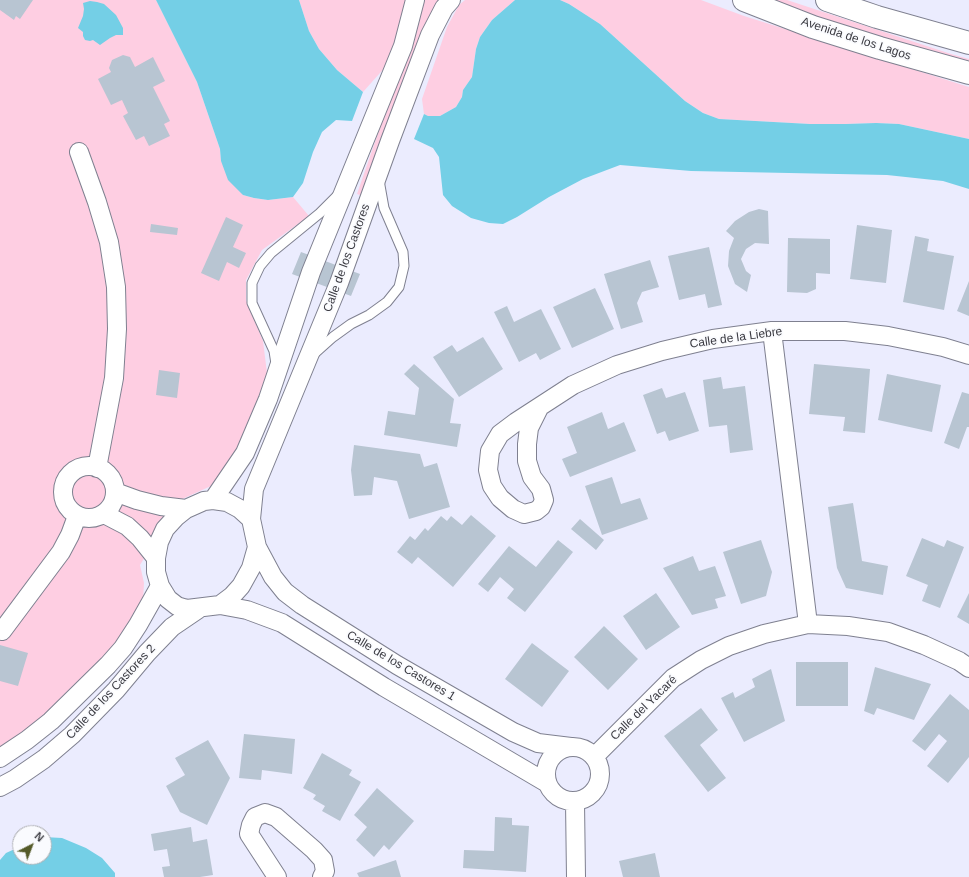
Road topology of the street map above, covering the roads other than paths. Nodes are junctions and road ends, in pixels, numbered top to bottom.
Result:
1 (415, 0) edge
2 (451, 0) edge
3 (744, 0) edge
4 (827, 0) edge
5 (969, 43) edge
6 (969, 73) edge
7 (79, 152) dead end
8 (378, 175) junction
9 (346, 186) junction
10 (772, 331) junction
11 (969, 355) edge
12 (309, 358) junction
13 (277, 372) junction
14 (539, 408) junction
15 (97, 468) junction
16 (115, 492) junction
17 (213, 500) junction
18 (186, 509) junction
19 (104, 514) junction
20 (77, 516) junction
21 (251, 519) junction
22 (257, 547) junction
23 (156, 558) junction
24 (160, 586) junction
25 (220, 605) junction
26 (200, 608) junction
27 (808, 624) junction
28 (2, 631) dead end
29 (969, 668) edge
30 (571, 747) junction
31 (594, 757) junction
32 (0, 758) edge
33 (547, 783) junction
34 (0, 787) edge
35 (575, 802) junction
36 (277, 877) edge
37 (322, 877) edge
38 (576, 877) edge

1 - 9 street
2 - 8 street, Calle de los Castores
3 - 6 street, Avenida de los Lagos
4 - 5 street
7 - 15 street
8 - 12 street, Calle de los Castores
8 - 12 lane
9 - 13 street
9 - 13 lane
10 - 11 street, Calle de la Liebre
10 - 14 street, Calle de la Liebre
10 - 27 street
12 - 21 street, Calle de los Castores
13 - 17 street
14 - 14 street, Calle de la Liebre
15 - 16 street
15 - 20 street
16 - 18 street
16 - 19 street
17 - 18 street
17 - 21 street
18 - 23 street
19 - 20 street
19 - 23 street
20 - 28 street
21 - 22 street
22 - 25 street
22 - 30 street, Calle de los Castores 1
23 - 24 street
24 - 26 street
24 - 32 street, Calle de los Castores 2
25 - 26 street
25 - 33 street
26 - 34 street, Calle de los Castores 2
27 - 29 street, Calle del Yacaré
27 - 31 street, Calle del Yacaré
30 - 31 street
30 - 33 street
31 - 35 street
33 - 35 street
35 - 38 street
36 - 37 street

